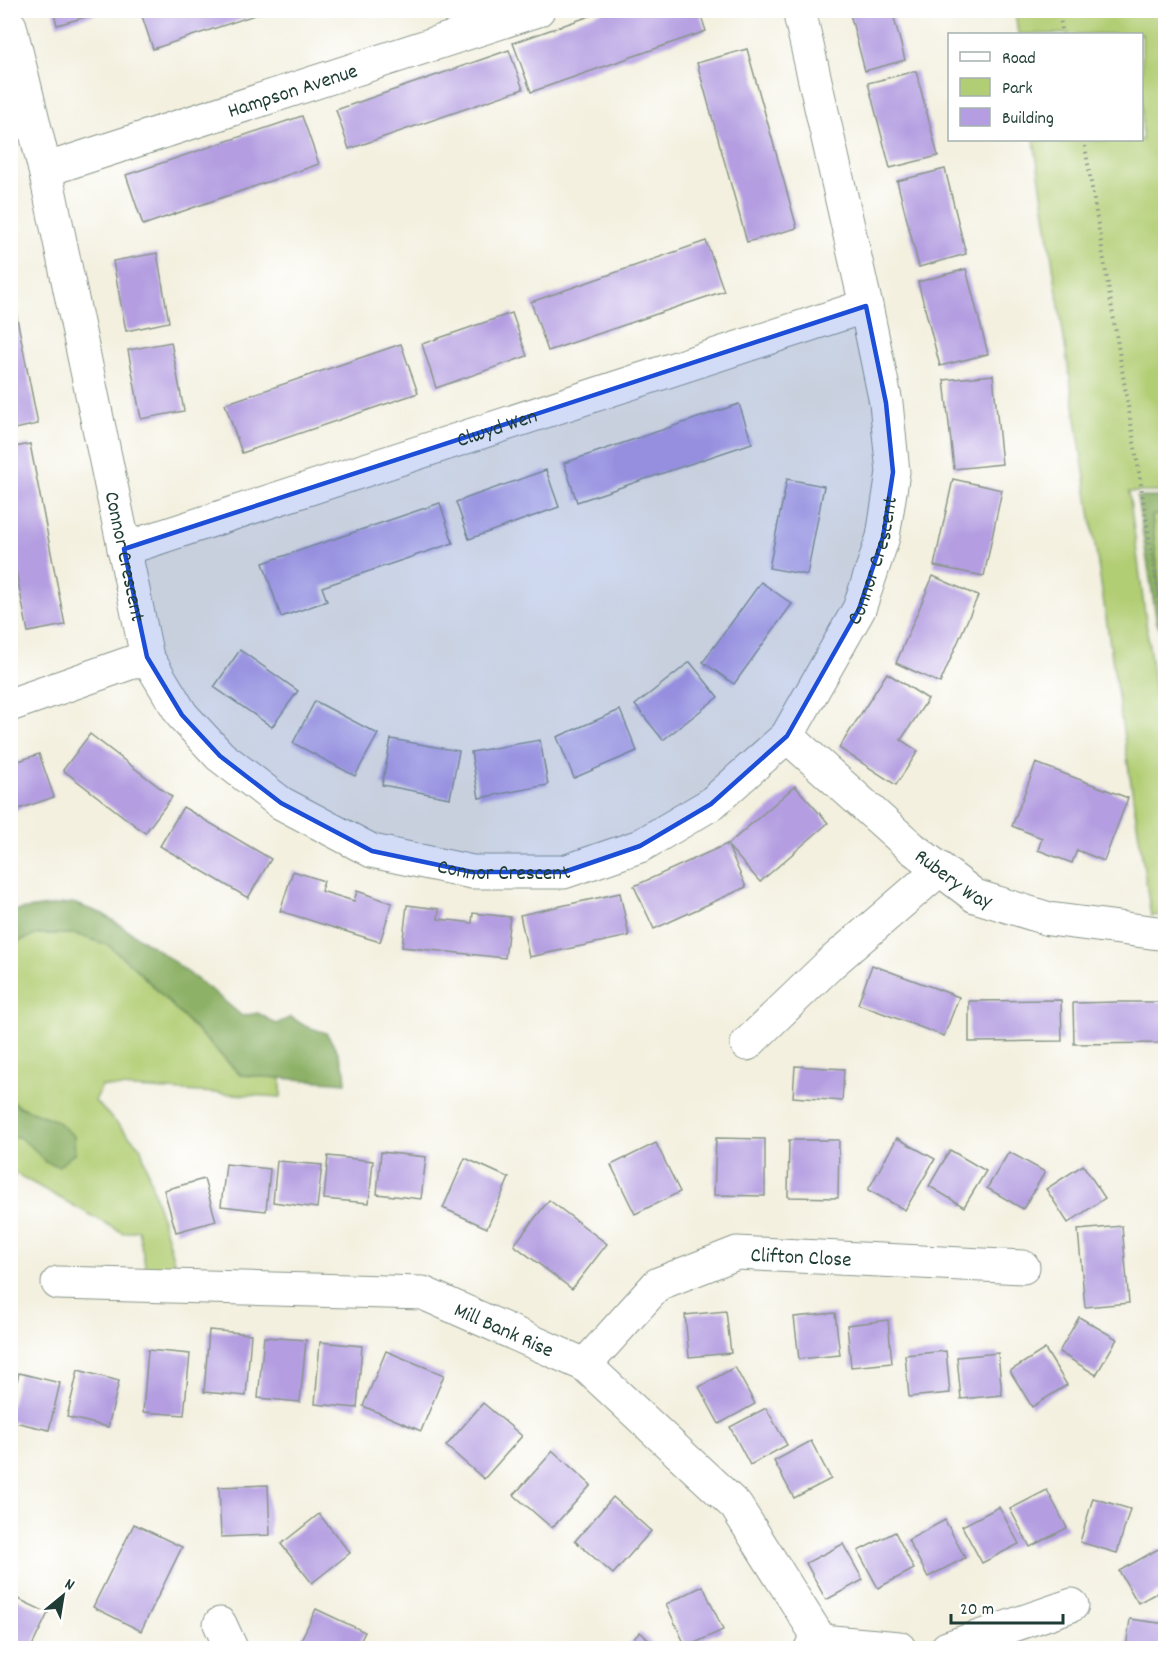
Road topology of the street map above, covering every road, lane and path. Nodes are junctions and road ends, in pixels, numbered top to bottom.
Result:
1 (538, 10) edge
2 (799, 10) edge
3 (1058, 10) edge
4 (10, 26) edge
5 (1063, 33) edge
6 (1084, 141) edge
7 (45, 170) junction
8 (866, 306) junction
9 (124, 549) junction
10 (1166, 647) edge
11 (147, 657) junction
12 (10, 705) edge
13 (787, 736) junction
14 (940, 869) junction
15 (1166, 933) edge
16 (747, 1044) dead end
17 (1023, 1267) dead end
18 (58, 1282) dead end
19 (585, 1365) junction
20 (1072, 1605) dead end
21 (816, 1645) edge
22 (899, 1648) edge
23 (947, 1648) edge

1 - 7 street, Hampson Avenue
2 - 8 street, Connor Crescent
3 - 5 path
4 - 7 street, Connor Crescent
6 - 10 path
7 - 9 street, Connor Crescent
8 - 9 street, Clwyd Wen
8 - 13 street, Connor Crescent
9 - 11 street, Connor Crescent
11 - 12 street
11 - 13 street, Connor Crescent
13 - 14 street, Rubery Way
14 - 15 street, Rubery Way
14 - 16 street
17 - 19 street, Clifton Close
18 - 19 street, Mill Bank Rise
19 - 21 street, Mill Bank Rise
20 - 23 street
21 - 22 street

